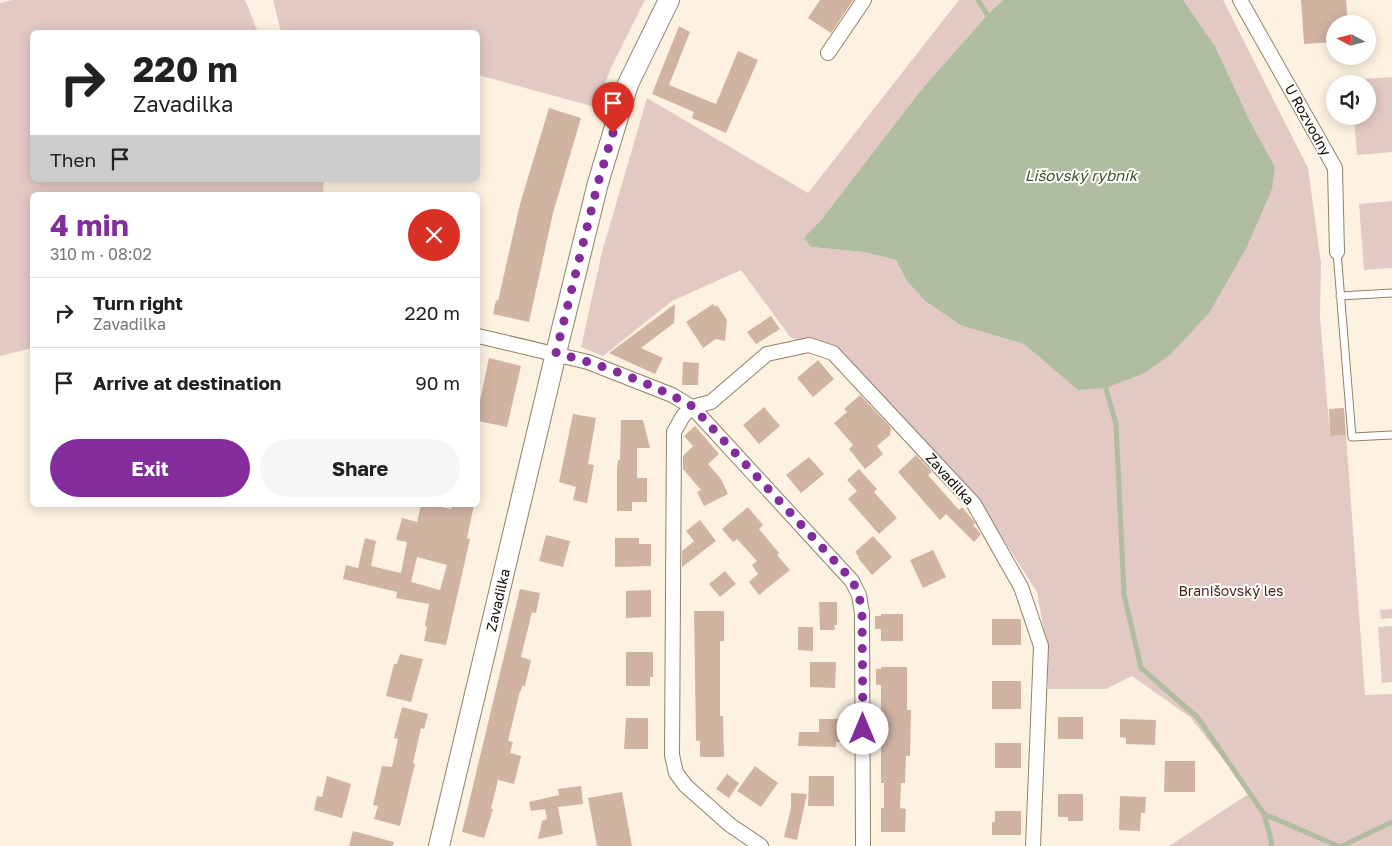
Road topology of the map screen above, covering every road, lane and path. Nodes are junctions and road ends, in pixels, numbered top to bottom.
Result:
1 (669, 0) edge
2 (864, 0) edge
3 (1240, 0) edge
4 (828, 53) dead end
5 (1337, 252) joint
6 (1392, 292) edge
7 (1340, 296) junction
8 (480, 336) edge
9 (556, 353) junction
10 (692, 406) junction
11 (1392, 435) edge
12 (439, 846) edge
13 (761, 846) edge
14 (863, 846) edge
15 (1033, 846) edge

1 - 9 street, Zavadilka
2 - 4 street
3 - 5 street, U Rozvodny
5 - 7 lane
6 - 7 lane
7 - 11 lane
8 - 9 street
9 - 10 street
9 - 12 street, Zavadilka
10 - 13 street
10 - 14 street
10 - 15 street, Zavadilka

